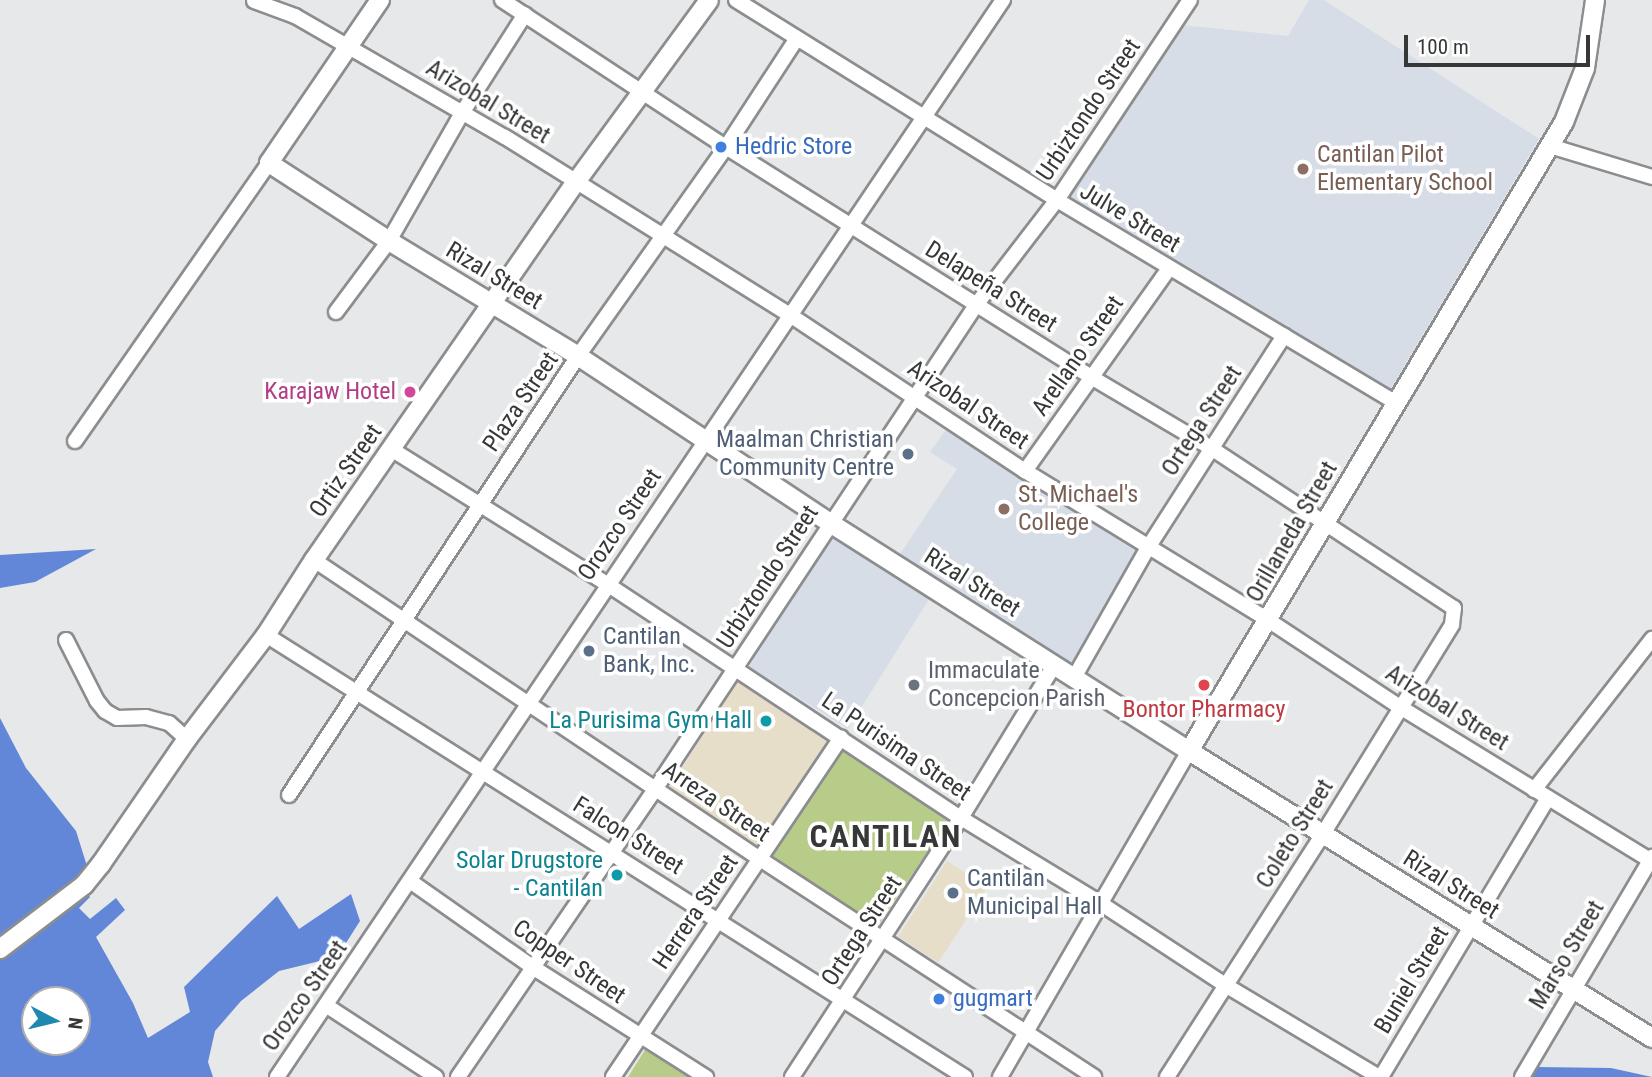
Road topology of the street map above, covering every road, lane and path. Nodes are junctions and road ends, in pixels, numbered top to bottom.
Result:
1 (380, 0) edge
2 (502, 0) edge
3 (709, 0) edge
4 (736, 0) edge
5 (1003, 0) edge
6 (1190, 0) edge
7 (1595, 0) edge
8 (254, 1) edge
9 (525, 14) junction
10 (797, 38) junction
11 (350, 47) junction
12 (643, 91) junction
13 (462, 113) junction
14 (924, 115) junction
15 (1550, 146) junction
16 (726, 147) junction
17 (269, 163) junction
18 (1652, 177) edge
19 (576, 182) junction
20 (1057, 200) junction
21 (849, 225) junction
22 (660, 237) junction
23 (389, 242) junction
24 (1169, 268) junction
25 (493, 304) junction
26 (976, 305) junction
27 (336, 312) dead end
28 (790, 315) junction
29 (1284, 336) junction
30 (578, 356) junction
31 (1091, 377) junction
32 (916, 397) junction
33 (1396, 403) junction
34 (706, 440) junction
35 (75, 441) dead end
36 (391, 449) junction
37 (1211, 449) junction
38 (1025, 471) junction
39 (479, 505) junction
40 (830, 523) junction
41 (1325, 523) junction
42 (1149, 546) junction
43 (314, 560) junction
44 (607, 584) junction
45 (1455, 612) joint
46 (1269, 620) junction
47 (401, 621) junction
48 (266, 635) junction
49 (1652, 639) edge
50 (65, 640) dead end
51 (1055, 664) junction
52 (736, 669) junction
53 (1075, 676) junction
54 (355, 690) junction
55 (528, 703) junction
56 (1400, 707) junction
57 (841, 738) junction
58 (187, 739) junction
59 (1189, 751) junction
60 (485, 771) junction
61 (656, 788) junction
62 (1534, 790) junction
63 (289, 795) dead end
64 (1548, 798) junction
65 (961, 818) junction
66 (1323, 834) junction
67 (609, 852) junction
68 (760, 859) junction
69 (1651, 859) edge
70 (410, 881) junction
71 (1100, 903) junction
72 (720, 919) junction
73 (1471, 926) junction
74 (884, 939) junction
75 (0, 949) edge
76 (534, 968) junction
77 (1227, 986) junction
78 (1574, 989) junction
79 (845, 999) junction
80 (327, 1006) junction
81 (1026, 1034) junction
82 (639, 1035) junction
83 (1652, 1038) edge
84 (277, 1077) edge
85 (436, 1077) edge
86 (458, 1077) edge
87 (613, 1077) edge
88 (706, 1077) edge
89 (792, 1077) edge
90 (965, 1077) edge
91 (1000, 1077) edge
92 (1094, 1077) edge
93 (1167, 1077) edge
94 (1380, 1077) edge
95 (1522, 1077) edge

1 - 11 street
2 - 9 street, Delapeña Street
3 - 12 street, Ortiz Street
4 - 10 street, Julve Street
5 - 14 street, Orozco Street
6 - 20 street, Urbiztondo Street
7 - 15 street, Orillaneda Street
8 - 11 street, Arizobal Street
9 - 12 street, Delapeña Street
9 - 13 street
10 - 14 street, Julve Street
10 - 16 street, Plaza Street
11 - 13 street, Arizobal Street
11 - 17 street
12 - 16 street, Delapeña Street
12 - 19 street, Ortiz Street
13 - 19 street, Arizobal Street
13 - 23 street
14 - 20 street, Julve Street
14 - 21 street, Orozco Street
15 - 18 street
15 - 33 street, Orillaneda Street
16 - 21 street, Delapeña Street
16 - 22 street, Plaza Street
17 - 23 street, Rizal Street
17 - 35 street
19 - 22 street, Arizobal Street
19 - 25 street, Ortiz Street
20 - 24 street, Julve Street
20 - 26 street, Urbiztondo Street
21 - 26 street, Delapeña Street
21 - 28 street, Orozco Street
22 - 28 street, Arizobal Street
22 - 30 street, Plaza Street
23 - 25 street, Rizal Street
23 - 27 street
24 - 29 street, Julve Street
24 - 31 street, Arellano Street
25 - 30 street, Rizal Street
25 - 36 street, Ortiz Street
26 - 31 street, Delapeña Street
26 - 32 street, Urbiztondo Street
28 - 32 street, Arizobal Street
28 - 34 street, Orozco Street
29 - 33 street, Julve Street
29 - 37 street, Ortega Street
30 - 34 street, Rizal Street
30 - 39 street, Plaza Street
31 - 37 street, Delapeña Street
31 - 38 street, Arellano Street
32 - 38 street, Arizobal Street
32 - 40 street, Urbiztondo Street
33 - 41 street, Orillaneda Street
34 - 40 street, Rizal Street
34 - 44 street, Orozco Street
36 - 39 street, La Purisima Street
36 - 43 street, Ortiz Street
37 - 41 street, Delapeña Street
37 - 42 street, Ortega Street
38 - 42 street, Arizobal Street
39 - 44 street, La Purisima Street
39 - 47 street, Plaza Street
40 - 51 street, Rizal Street
40 - 52 street, Urbiztondo Street
41 - 45 street, Delapeña Street
41 - 46 street, Orillaneda Street
42 - 46 street, Arizobal Street
42 - 53 street, Ortega Street
43 - 47 street, Arreza Street
43 - 48 street, Ortiz Street
44 - 52 street, La Purisima Street
44 - 55 street, Orozco Street
45 - 56 street, Coleto Street
46 - 56 street, Arizobal Street
46 - 59 street, Orillaneda Street
47 - 54 street, Plaza Street
47 - 55 street, Arreza Street
48 - 54 street, Falcon Street
48 - 58 street, Ortiz Street
49 - 62 street
50 - 58 street
51 - 53 street, Rizal Street
51 - 65 street, Ortega Street
52 - 57 street, La Purisima Street
52 - 61 street, Urbiztondo Street
53 - 59 street, Rizal Street
54 - 60 street, Falcon Street
54 - 63 street, Plaza Street
55 - 60 street, Orozco Street
55 - 61 street, Arreza Street
56 - 62 street, Arizobal Street
56 - 66 street, Coleto Street
57 - 65 street, La Purisima Street
57 - 68 street, Herrera Street
58 - 75 street, Ortiz Street
59 - 66 street, Rizal Street
59 - 71 street, Orillaneda Street
60 - 67 street, Falcon Street
60 - 70 street, Orozco Street
61 - 67 street, Urbiztondo Street
61 - 68 street, Arreza Street
62 - 64 street, Arizobal Street
64 - 69 street, Arizobal Street
64 - 73 street, Buniel Street
65 - 71 street, La Purisima Street
65 - 74 street, Ortega Street
66 - 73 street, Rizal Street
66 - 77 street, Coleto Street
67 - 72 street, Falcon Street
67 - 76 street, Urbiztondo Street
68 - 72 street, Herrera Street
68 - 74 street, Arreza Street
69 - 78 street, Marso Street
70 - 76 street, Copper Street
70 - 80 street, Orozco Street
71 - 77 street, La Purisima Street
71 - 81 street, Orillaneda Street
72 - 79 street, Falcon Street
72 - 82 street, Herrera Street
73 - 78 street, Rizal Street
73 - 94 street, Buniel Street
74 - 79 street, Ortega Street
74 - 81 street, Arreza Street
76 - 82 street, Copper Street
76 - 86 street, Urbiztondo Street
77 - 93 street, Coleto Street
77 - 94 street, La Purisima Street
78 - 83 street, Rizal Street
78 - 95 street, Marso Street
79 - 89 street, Ortega Street
79 - 90 street, Falcon Street
80 - 84 street, Orozco Street
80 - 85 street
81 - 91 street, Orillaneda Street
81 - 92 street, Arreza Street
82 - 87 street, Herrera Street
82 - 88 street, Copper Street

